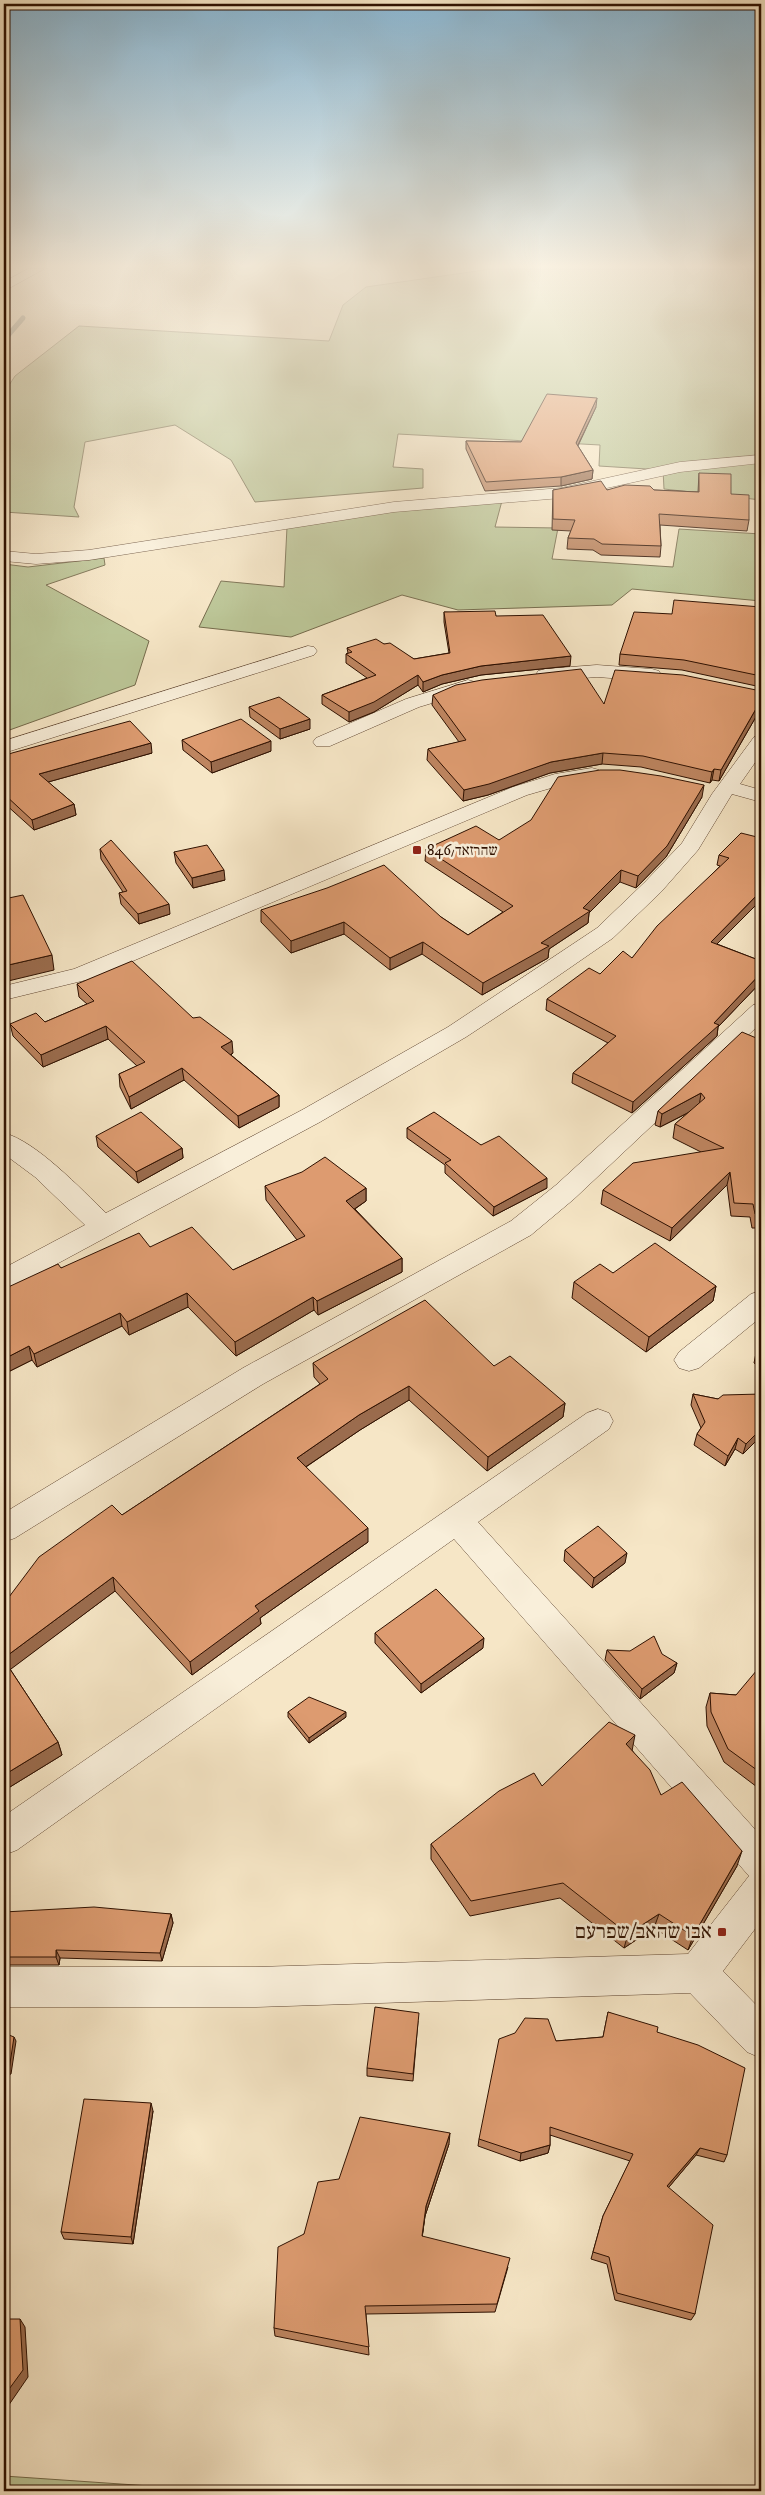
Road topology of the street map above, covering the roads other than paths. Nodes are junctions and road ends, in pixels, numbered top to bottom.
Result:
1 (761, 459) edge
2 (4, 556) edge
3 (308, 650) dead end
4 (529, 677) edge
5 (672, 677) edge
6 (489, 682) edge
7 (761, 741) edge
8 (323, 742) dead end
9 (4, 747) edge
10 (610, 773) edge
11 (717, 790) junction
12 (761, 796) edge
13 (4, 993) edge
14 (761, 1010) edge
15 (4, 1142) edge
16 (104, 1227) junction
17 (4, 1280) edge
18 (761, 1301) edge
19 (689, 1360) dead end
20 (598, 1421) dead end
21 (457, 1520) junction
22 (4, 1529) edge
23 (4, 1837) edge
24 (761, 1864) edge
25 (761, 1890) edge
26 (698, 1973) junction
27 (4, 1987) edge
28 (761, 2038) edge

1 - 2 street
3 - 9 street
4 - 5 street
6 - 8 street
7 - 11 street
10 - 13 street
11 - 12 street
11 - 16 street
14 - 22 street
15 - 16 street
16 - 17 street
18 - 19 street
20 - 21 street
21 - 23 street
21 - 24 street
25 - 26 street
26 - 27 street
26 - 28 street

